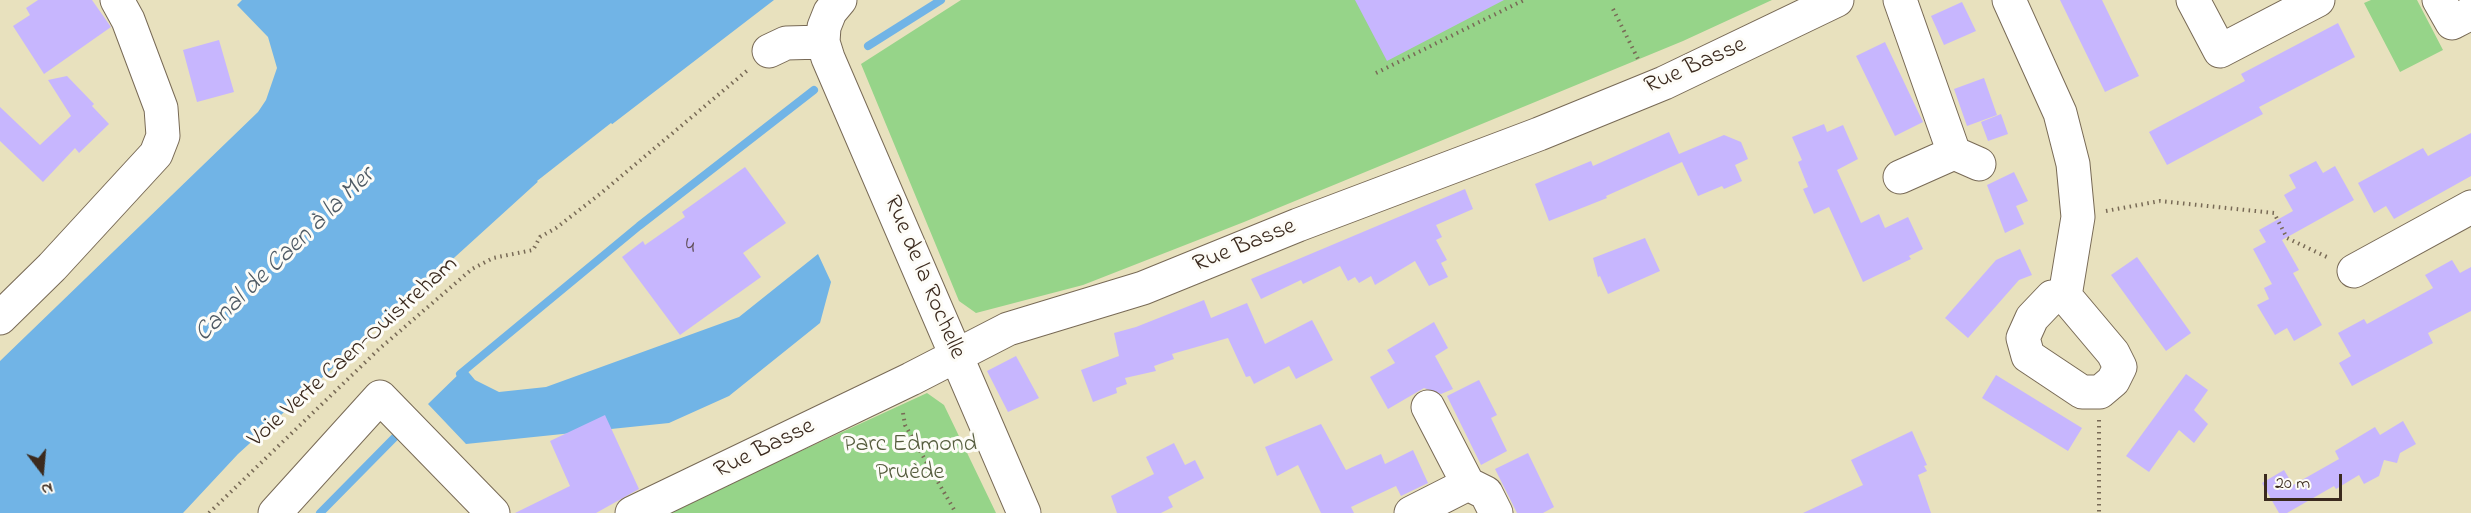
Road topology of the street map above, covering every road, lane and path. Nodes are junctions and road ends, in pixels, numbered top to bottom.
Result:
1 (117, 0) edge
2 (840, 0) edge
3 (1524, 0) edge
4 (1837, 0) edge
5 (1900, 0) edge
6 (2009, 0) edge
7 (2318, 0) edge
8 (2439, 0) edge
9 (2196, 1) edge
10 (1613, 9) dead end
11 (2471, 13) edge
12 (823, 42) junction
13 (769, 51) joint
14 (1640, 65) dead end
15 (1376, 73) dead end
16 (1900, 177) dead end
17 (2471, 207) edge
18 (2078, 217) junction
19 (2354, 271) joint
20 (2065, 296) junction
21 (0, 318) edge
22 (956, 355) junction
23 (2099, 392) junction
24 (904, 406) dead end
25 (1428, 407) dead end
26 (1468, 484) junction
27 (644, 507) edge
28 (209, 513) edge
29 (275, 513) edge
30 (493, 513) edge
31 (956, 513) edge
32 (1024, 513) edge
33 (1411, 513) edge
34 (1496, 513) edge
35 (2099, 513) edge

1 - 21 street
2 - 12 street
3 - 15 path
4 - 22 street, Rue Basse
5 - 16 street
6 - 18 street
7 - 9 street
8 - 11 street
10 - 14 path
12 - 13 street
12 - 22 street, Rue de la Rochelle
13 - 28 path, Voie Verte Caen-Ouistreham
17 - 19 street
18 - 19 path
18 - 20 street
20 - 23 street
20 - 23 street
22 - 27 street, Rue Basse
22 - 32 street, Rue de la Rochelle
23 - 35 path
24 - 31 path
25 - 26 street
26 - 33 street
26 - 34 street
29 - 30 street

